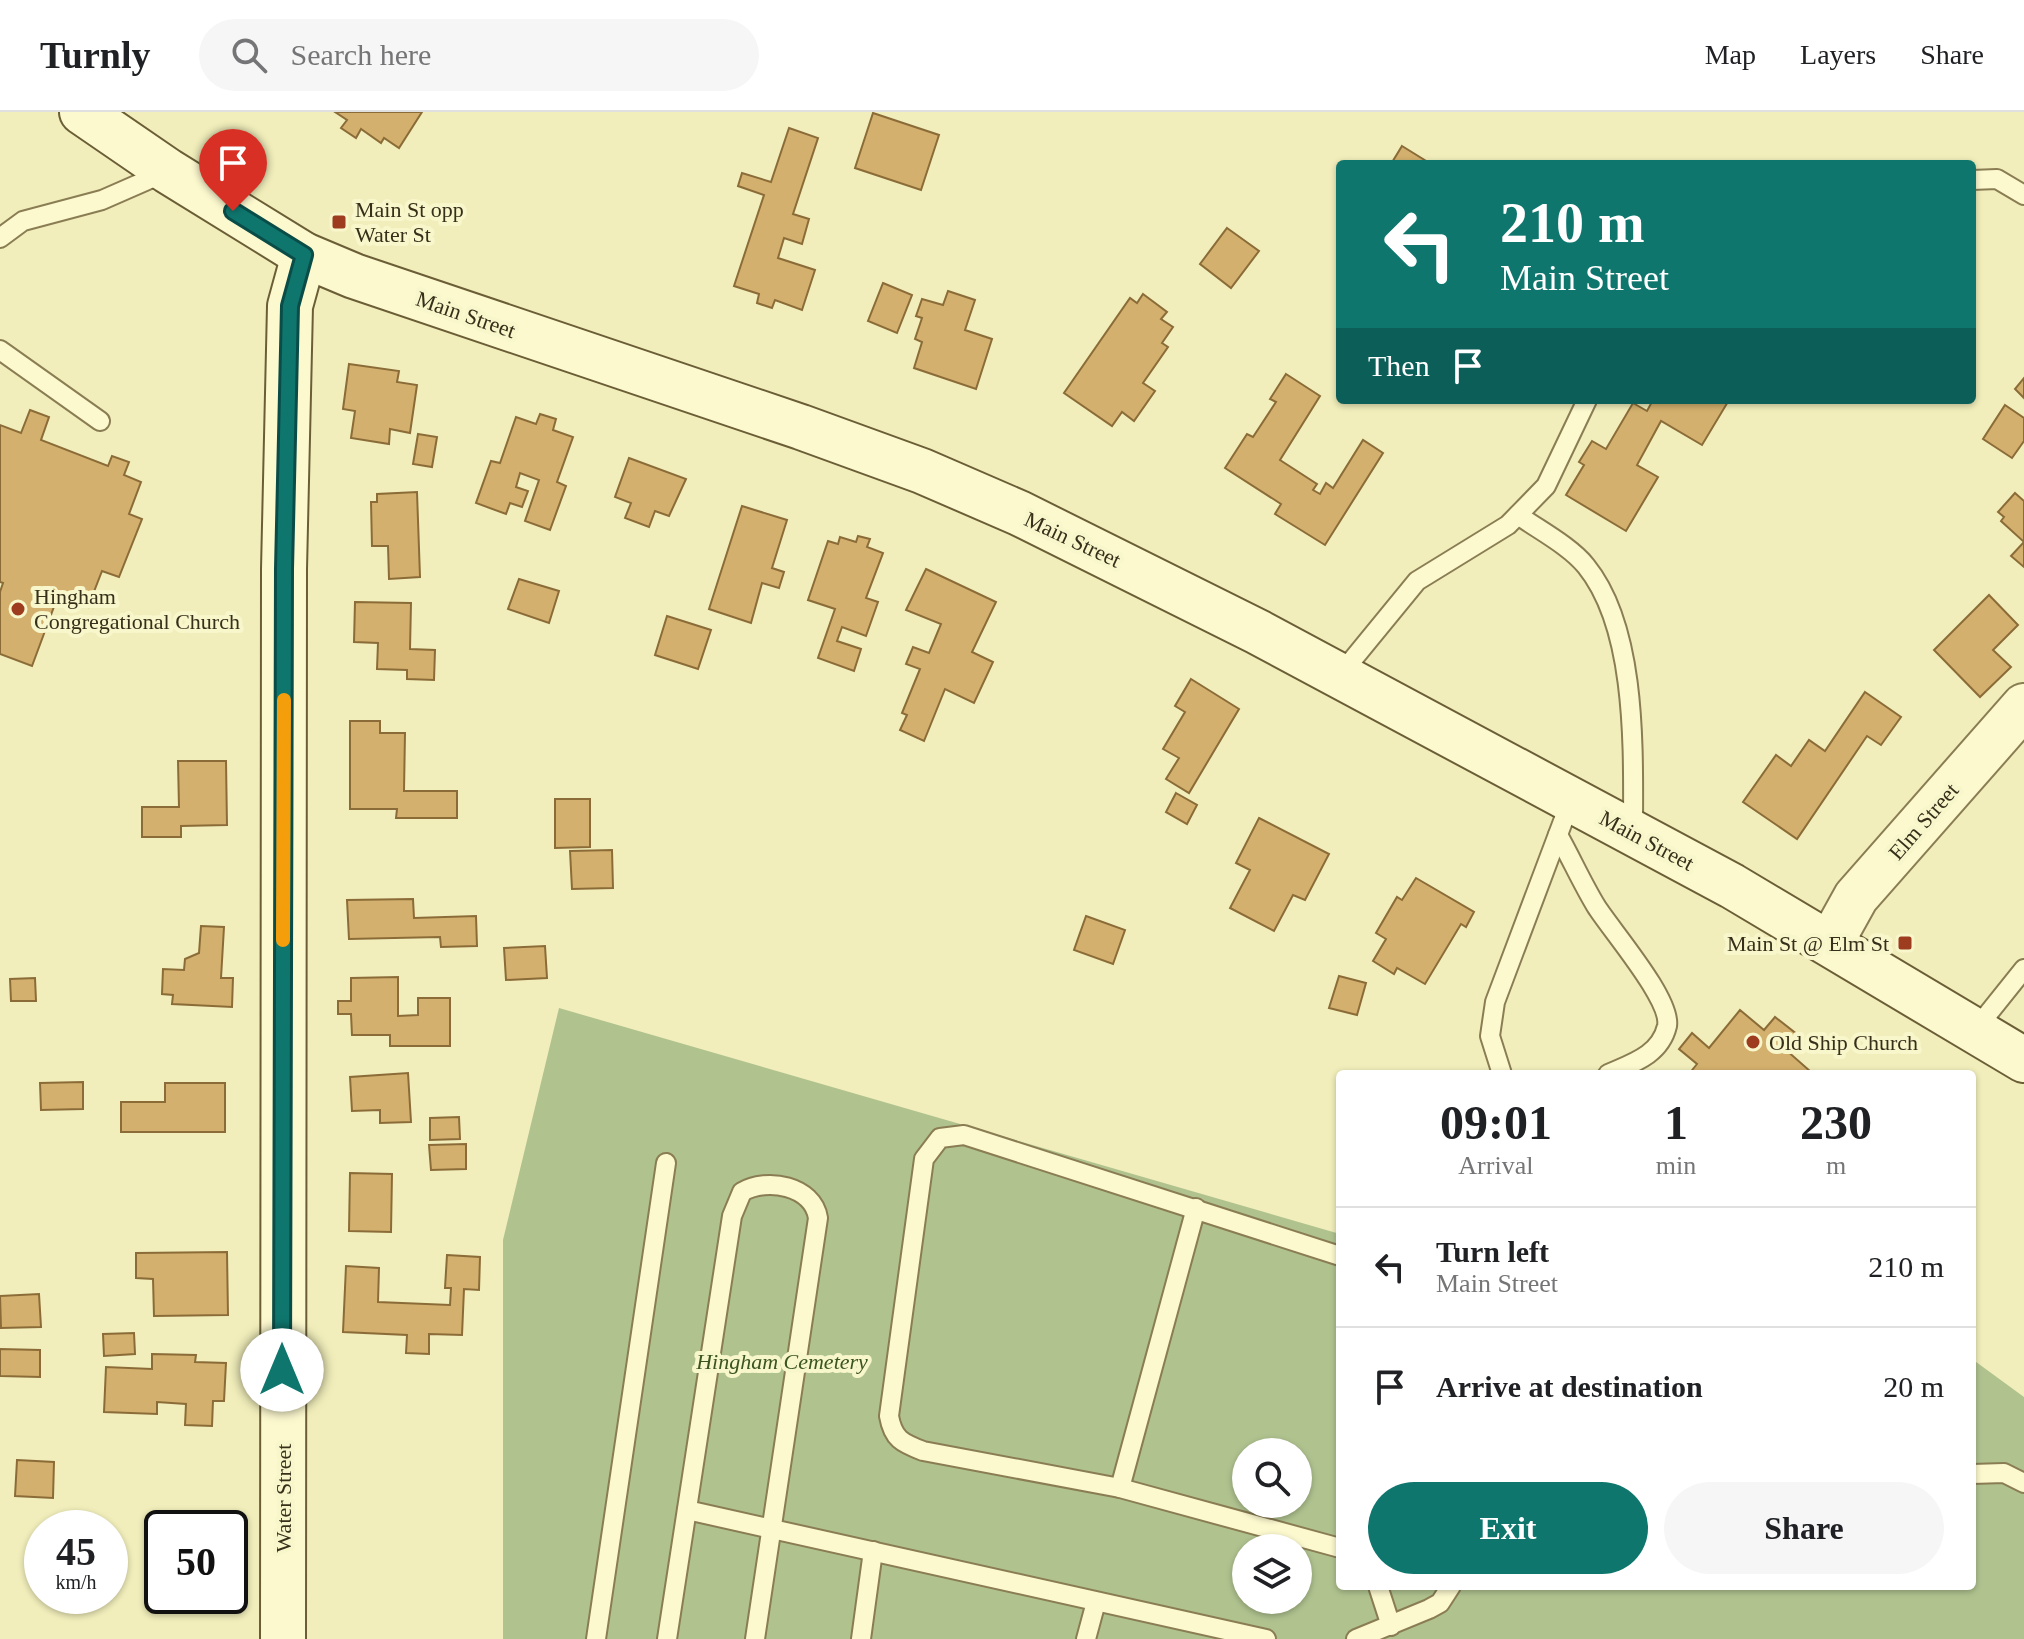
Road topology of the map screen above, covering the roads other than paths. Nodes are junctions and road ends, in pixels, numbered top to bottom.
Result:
1 (82, 112) edge
2 (168, 171) junction
3 (1976, 180) edge
4 (2024, 195) edge
5 (0, 238) edge
6 (304, 255) junction
7 (0, 350) edge
8 (1585, 404) edge
9 (100, 421) dead end
10 (1518, 515) junction
11 (1340, 675) junction
12 (2024, 706) edge
13 (1565, 817) junction
14 (1633, 833) junction
15 (1831, 942) junction
16 (2024, 969) edge
17 (1975, 1030) junction
18 (2024, 1060) edge
19 (1501, 1070) edge
20 (1618, 1070) edge
21 (666, 1163) dead end
22 (1196, 1208) junction
23 (1336, 1255) edge
24 (1976, 1474) edge
25 (2024, 1483) edge
26 (1120, 1488) junction
27 (687, 1510) junction
28 (772, 1528) junction
29 (1336, 1547) edge
30 (873, 1551) junction
31 (1379, 1590) edge
32 (1448, 1590) edge
33 (1096, 1602) junction
34 (1391, 1626) junction
35 (283, 1639) edge
36 (596, 1639) edge
37 (667, 1639) edge
38 (755, 1639) edge
39 (861, 1639) edge
40 (1086, 1639) edge
41 (1266, 1639) edge
42 (1356, 1639) edge

1 - 2 main road, Main Street
2 - 5 lane
2 - 6 main road, Main Street
3 - 4 lane
6 - 11 main road, Main Street
6 - 35 main road, Water Street
7 - 9 lane
8 - 10 lane
10 - 11 lane
10 - 14 lane
11 - 13 main road, Main Street
12 - 15 main road, Elm Street
13 - 14 main road, Main Street
13 - 19 lane
13 - 20 lane
14 - 15 main road, Main Street
15 - 17 main road, Main Street
16 - 17 lane
17 - 18 main road, Main Street
21 - 36 lane
22 - 23 lane
22 - 26 lane
22 - 26 lane
24 - 25 lane
26 - 29 lane
27 - 28 lane
27 - 28 lane
27 - 37 lane
28 - 30 lane
28 - 38 lane
30 - 33 lane
30 - 39 lane
31 - 34 lane
32 - 34 lane
33 - 40 lane
33 - 41 lane
34 - 42 lane

